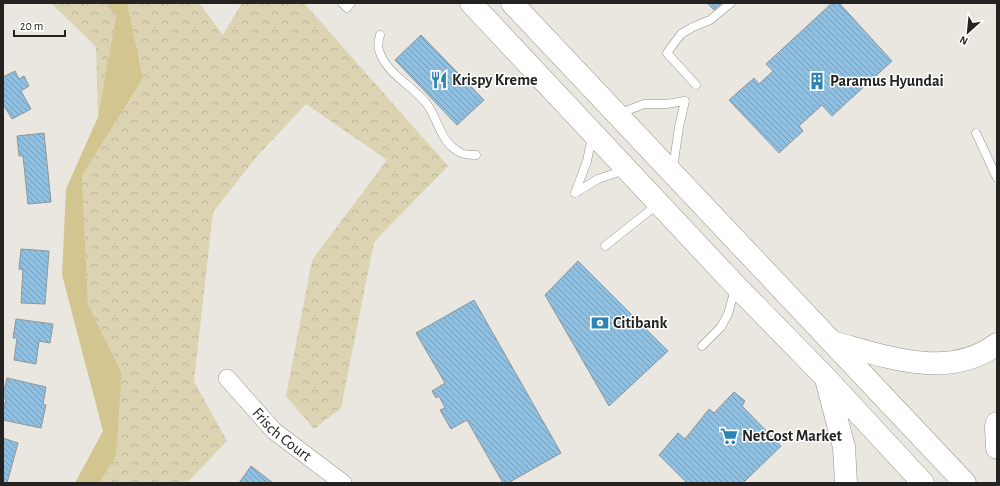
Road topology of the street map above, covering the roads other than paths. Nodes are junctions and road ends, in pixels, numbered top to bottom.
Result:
1 (342, 3) edge
2 (351, 3) edge
3 (471, 3) edge
4 (512, 3) edge
5 (731, 3) edge
6 (380, 35) dead end
7 (696, 85) dead end
8 (617, 114) junction
9 (593, 132) junction
10 (976, 133) dead end
11 (476, 155) dead end
12 (628, 169) junction
13 (672, 172) junction
14 (997, 178) edge
15 (659, 202) junction
16 (605, 246) dead end
17 (736, 286) junction
18 (832, 342) junction
19 (997, 344) edge
20 (702, 346) dead end
21 (227, 378) dead end
22 (826, 378) junction
23 (997, 423) edge
24 (997, 448) edge
25 (343, 483) edge
26 (846, 483) edge
27 (923, 483) edge
28 (966, 483) edge

1 - 2 lane
3 - 9 highway
4 - 8 highway
5 - 7 lane
6 - 11 lane
8 - 13 highway
8 - 13 lane
9 - 12 highway
9 - 12 lane
10 - 14 lane
12 - 15 highway
13 - 18 highway
15 - 16 lane
15 - 17 highway
17 - 20 lane
17 - 22 highway
18 - 19 highway
18 - 28 highway
21 - 25 street, Frisch Court
22 - 26 highway
22 - 27 highway
23 - 24 highway

